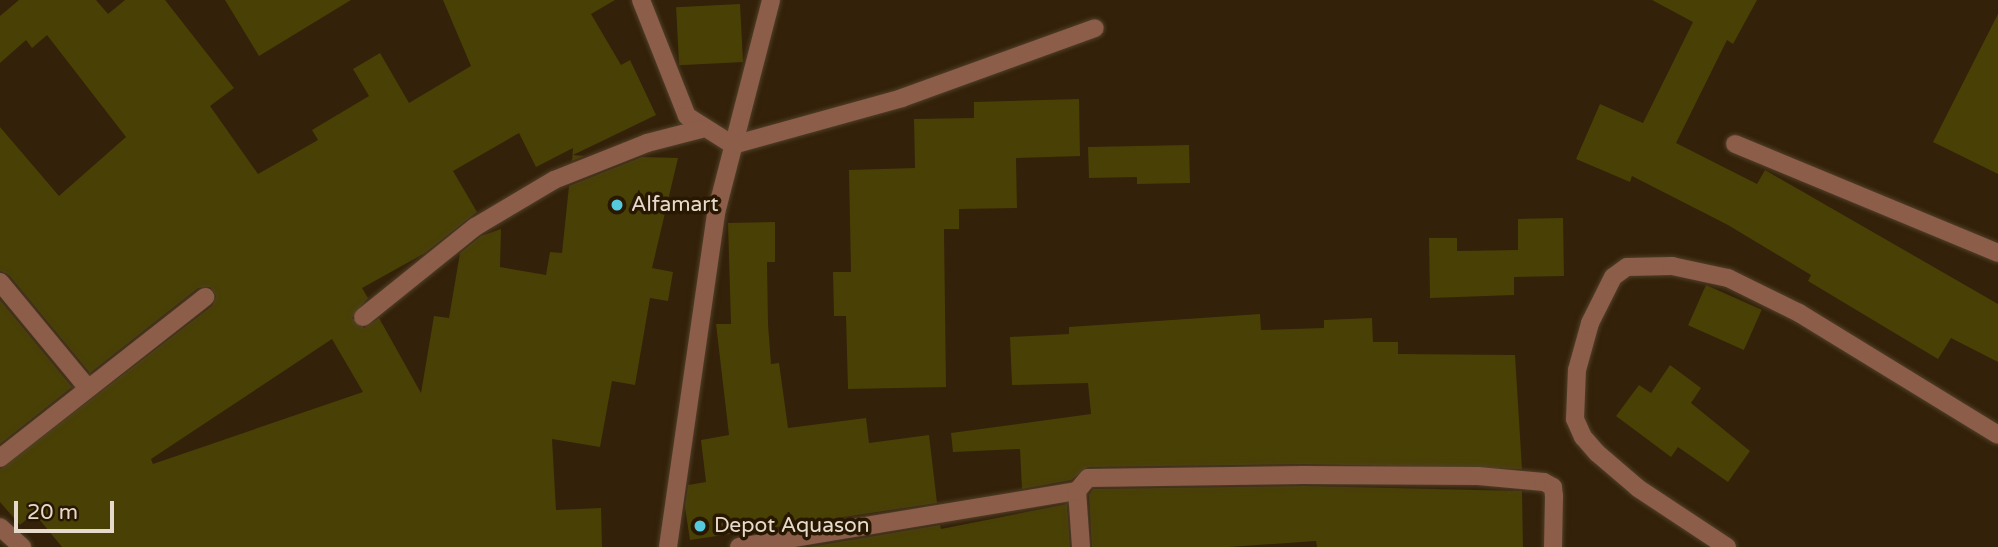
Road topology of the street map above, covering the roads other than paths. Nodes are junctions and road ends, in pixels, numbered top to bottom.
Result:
1 (640, 0) edge
2 (771, 0) edge
3 (1095, 28) dead end
4 (701, 129) junction
5 (1735, 144) dead end
6 (733, 145) junction
7 (1998, 253) edge
8 (0, 282) edge
9 (205, 297) dead end
10 (363, 317) dead end
11 (86, 386) junction
12 (1998, 435) edge
13 (0, 458) edge
14 (1077, 491) junction
15 (0, 527) edge
16 (22, 547) edge
17 (668, 547) edge
18 (739, 547) edge
19 (1081, 547) edge
20 (1553, 547) edge
21 (1727, 547) edge

1 - 4 street
2 - 6 street
3 - 6 street
4 - 6 street
4 - 10 street
5 - 7 street
6 - 17 street
8 - 11 street
9 - 11 street
11 - 13 street
12 - 21 street
14 - 18 street
14 - 19 street
14 - 20 street
15 - 16 street

